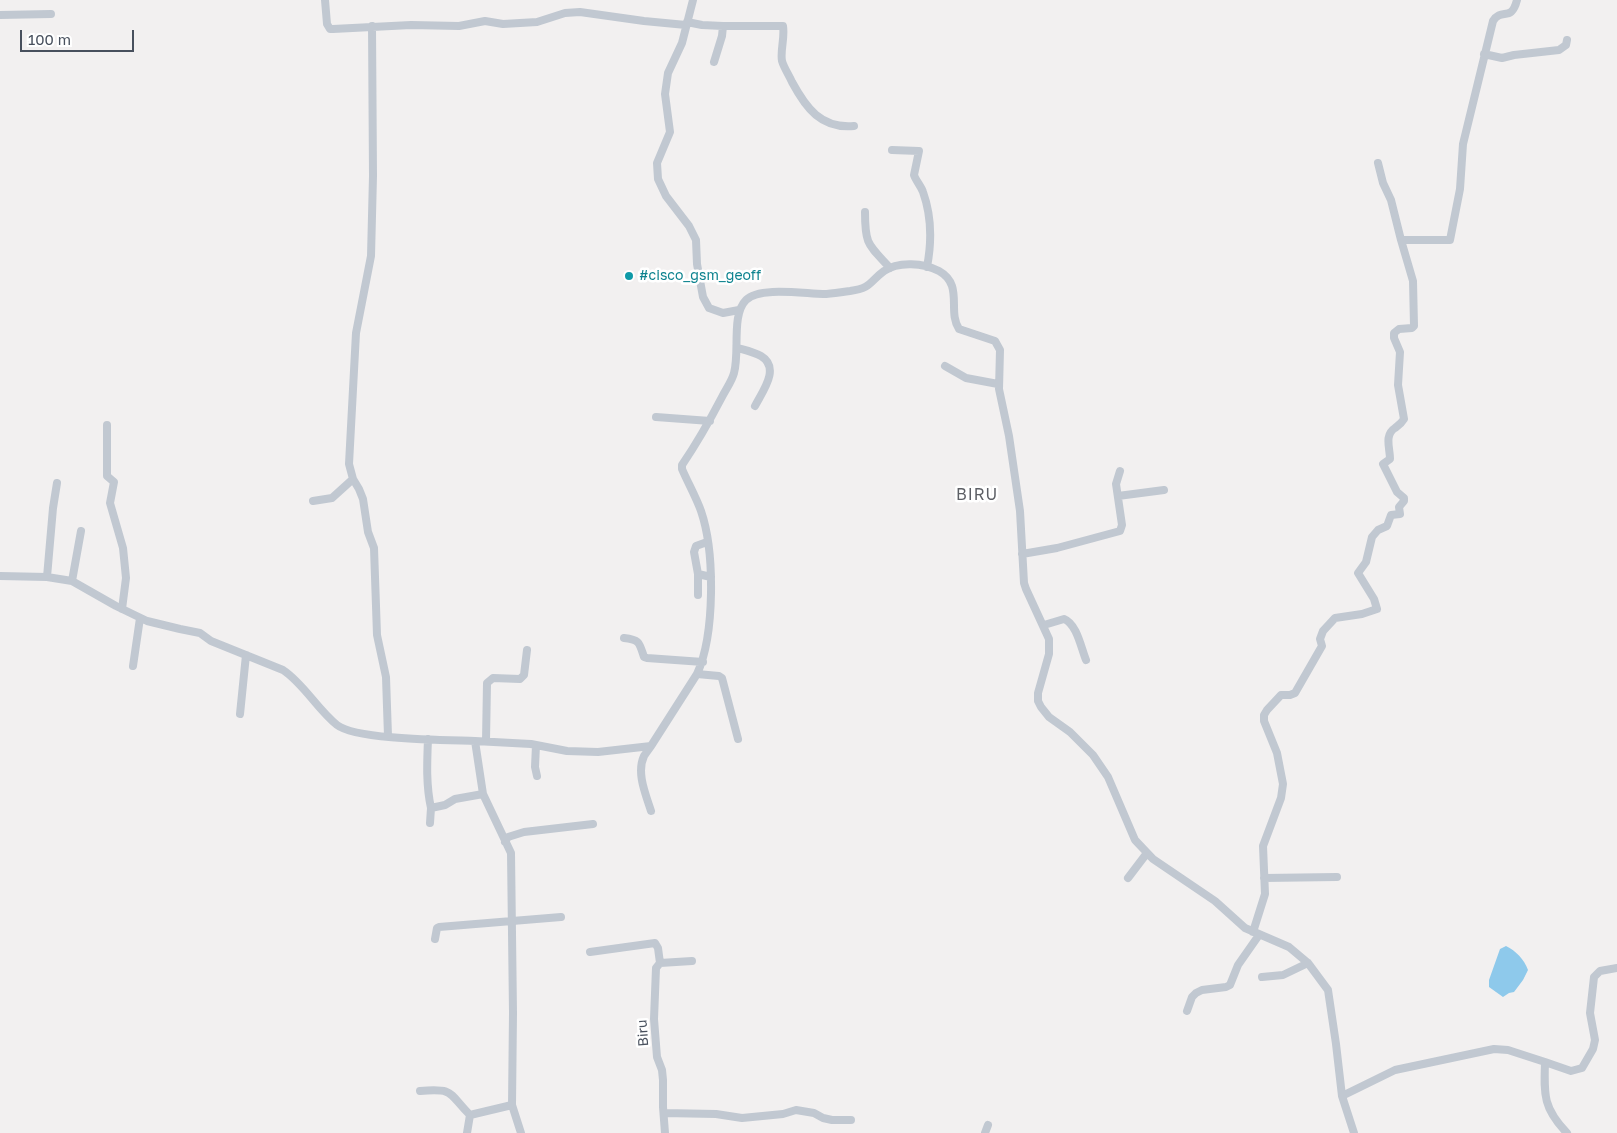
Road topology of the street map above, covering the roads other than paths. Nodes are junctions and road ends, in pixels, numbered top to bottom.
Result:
1 (325, 0) edge
2 (693, 0) edge
3 (1517, 0) edge
4 (51, 14) dead end
5 (0, 15) edge
6 (686, 24) junction
7 (372, 26) junction
8 (723, 26) junction
9 (1567, 40) dead end
10 (1484, 54) junction
11 (714, 62) dead end
12 (854, 126) dead end
13 (892, 150) dead end
14 (1378, 163) dead end
15 (864, 212) dead end
16 (1401, 240) junction
17 (927, 267) junction
18 (890, 268) junction
19 (739, 310) junction
20 (738, 348) junction
21 (945, 366) dead end
22 (998, 384) junction
23 (755, 406) dead end
24 (656, 417) dead end
25 (710, 421) junction
26 (107, 425) dead end
27 (1120, 471) dead end
28 (353, 479) junction
29 (57, 483) dead end
30 (1164, 490) dead end
31 (1118, 496) junction
32 (312, 501) dead end
33 (81, 531) dead end
34 (707, 542) junction
35 (1022, 554) junction
36 (698, 574) junction
37 (0, 576) edge
38 (47, 577) junction
39 (711, 577) junction
40 (72, 581) junction
41 (698, 595) dead end
42 (122, 609) junction
43 (140, 618) junction
44 (1044, 625) junction
45 (624, 638) dead end
46 (527, 650) dead end
47 (246, 655) junction
48 (1086, 660) dead end
49 (703, 662) junction
50 (133, 666) dead end
51 (698, 674) junction
52 (240, 714) dead end
53 (388, 736) junction
54 (428, 739) junction
55 (738, 739) dead end
56 (475, 741) junction
57 (486, 741) junction
58 (536, 745) junction
59 (651, 746) junction
60 (537, 776) dead end
61 (483, 794) junction
62 (431, 808) junction
63 (651, 811) dead end
64 (430, 823) dead end
65 (594, 824) dead end
66 (505, 842) junction
67 (1147, 854) junction
68 (1337, 877) dead end
69 (1128, 878) dead end
70 (1264, 878) junction
71 (561, 917) dead end
72 (512, 922) junction
73 (1256, 933) junction
74 (435, 939) dead end
75 (590, 952) dead end
76 (692, 962) dead end
77 (660, 963) junction
78 (1308, 963) junction
79 (1617, 968) edge
80 (1262, 977) dead end
81 (1187, 1011) dead end
82 (1545, 1062) junction
83 (420, 1090) dead end
84 (1342, 1096) junction
85 (512, 1105) junction
86 (664, 1113) junction
87 (470, 1115) junction
88 (851, 1120) dead end
89 (988, 1125) dead end
90 (467, 1133) edge
91 (521, 1133) edge
92 (665, 1133) edge
93 (985, 1133) edge
94 (1354, 1133) edge
95 (1567, 1133) edge

1 - 7 street
2 - 6 street
3 - 10 street
4 - 5 street
6 - 7 street
6 - 8 street
6 - 19 street
7 - 28 street
8 - 11 street
8 - 12 street
9 - 10 street
10 - 16 street
13 - 17 street
14 - 16 street
15 - 18 street
16 - 70 street
17 - 18 street
17 - 22 street
18 - 19 street
19 - 20 street
20 - 23 street
20 - 25 street
21 - 22 street
22 - 35 street
24 - 25 street
25 - 34 street
26 - 42 street
27 - 31 street
28 - 32 street
28 - 53 street
29 - 38 street
30 - 31 street
31 - 35 street
33 - 40 street
34 - 36 street
34 - 39 street
35 - 44 street
36 - 39 street
36 - 41 street
37 - 38 street
38 - 40 street
39 - 49 street
40 - 42 street
42 - 43 street
43 - 47 street
43 - 50 street
44 - 48 street
44 - 67 street
45 - 49 street
46 - 57 street
47 - 52 street
47 - 53 street
49 - 51 street
51 - 55 street
51 - 59 street
53 - 54 street
54 - 56 street
54 - 62 street
56 - 57 street
56 - 61 street
57 - 58 street
58 - 59 street
58 - 60 street
59 - 63 street
61 - 62 street
61 - 66 street
62 - 64 street
65 - 66 street
66 - 72 street
67 - 69 street
67 - 73 street
68 - 70 street
70 - 73 street
71 - 72 street
72 - 74 street
72 - 85 street
73 - 78 street
73 - 81 street
75 - 77 street
76 - 77 street
77 - 86 street, Biru
78 - 80 street
78 - 84 street
79 - 82 street
82 - 84 street
82 - 95 street
83 - 87 street
84 - 94 street
85 - 87 street
85 - 91 street
86 - 88 street
86 - 92 street, Biru
87 - 90 street
89 - 93 street

